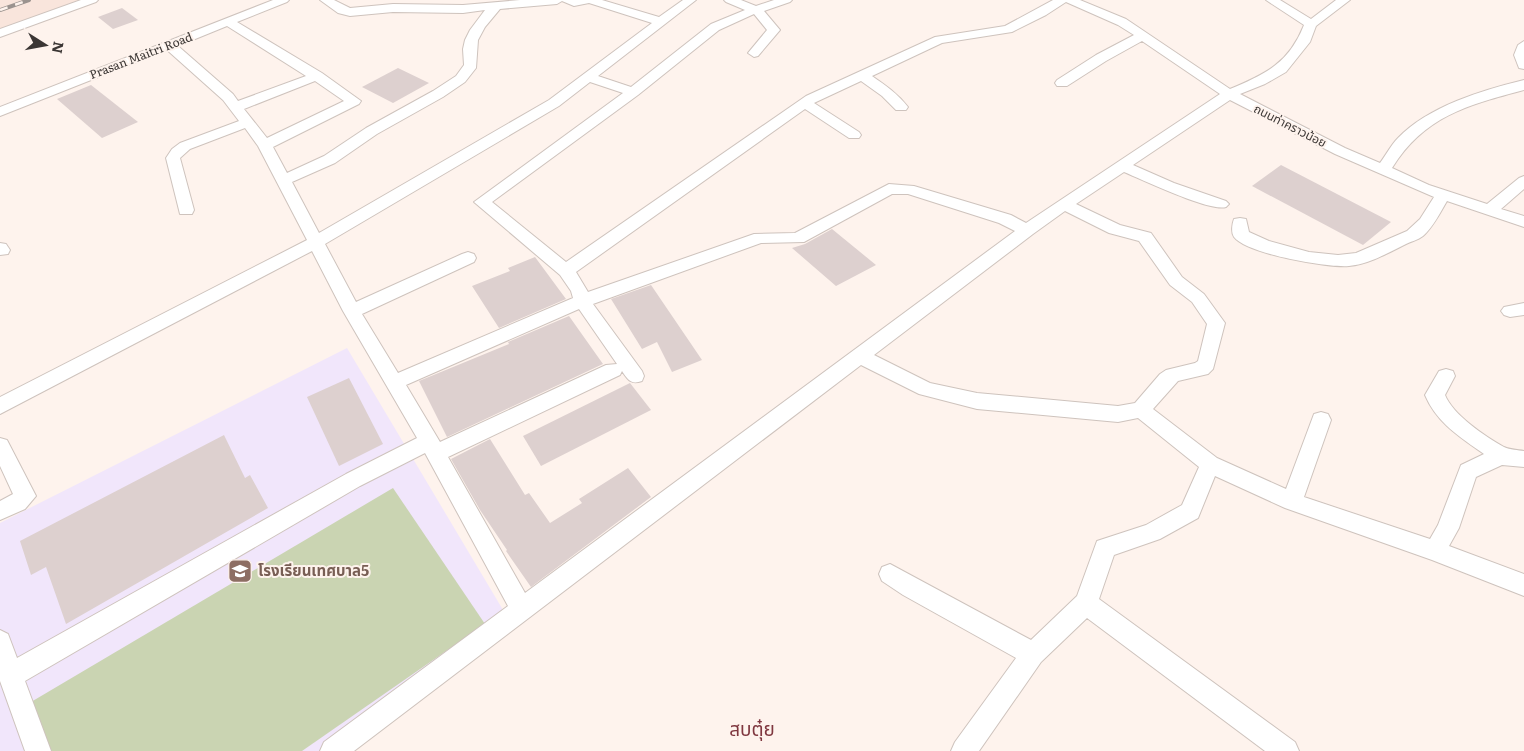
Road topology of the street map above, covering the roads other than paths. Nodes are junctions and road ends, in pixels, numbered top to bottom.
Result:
1 (92, 0) edge
2 (283, 0) edge
3 (326, 0) edge
4 (557, 0) edge
5 (567, 0) edge
6 (590, 0) edge
7 (690, 0) edge
8 (730, 0) edge
9 (786, 0) edge
10 (1061, 0) edge
11 (1070, 0) edge
12 (1272, 0) edge
13 (1344, 0) edge
14 (1092, 4) edge
15 (495, 7) junction
16 (757, 10) junction
17 (229, 22) junction
18 (662, 22) junction
19 (1311, 24) junction
20 (0, 32) edge
21 (1144, 35) junction
22 (169, 45) junction
23 (1524, 45) edge
24 (754, 52) dead end
25 (1524, 65) edge
26 (862, 75) junction
27 (317, 76) junction
28 (588, 77) junction
29 (1062, 83) dead end
30 (1524, 84) edge
31 (634, 92) junction
32 (1229, 94) junction
33 (805, 103) junction
34 (236, 107) junction
35 (901, 107) dead end
36 (0, 112) edge
37 (248, 122) junction
38 (854, 135) dead end
39 (265, 145) junction
40 (1123, 166) junction
41 (1383, 170) junction
42 (284, 180) junction
43 (1524, 181) edge
44 (1443, 195) junction
45 (1221, 204) dead end
46 (1064, 205) junction
47 (186, 210) dead end
48 (1489, 211) junction
49 (1524, 222) edge
50 (1240, 223) dead end
51 (1027, 230) junction
52 (316, 242) junction
53 (468, 258) dead end
54 (566, 271) junction
55 (582, 301) junction
56 (352, 311) junction
57 (859, 356) junction
58 (613, 370) dead end
59 (635, 376) dead end
60 (1446, 376) dead end
61 (395, 382) junction
62 (0, 406) edge
63 (1141, 410) junction
64 (1321, 420) dead end
65 (0, 446) edge
66 (433, 447) junction
67 (1501, 456) junction
68 (1524, 460) edge
69 (1210, 464) junction
70 (1292, 502) junction
71 (0, 512) edge
72 (1435, 551) junction
73 (890, 574) dead end
74 (1524, 586) edge
75 (1086, 603) junction
76 (522, 609) junction
77 (0, 642) edge
78 (1033, 654) junction
79 (10, 676) junction
80 (38, 751) edge
81 (333, 751) edge
82 (964, 751) edge
83 (1286, 751) edge

1 - 20 street
2 - 17 street, Prasan Maitri Road
3 - 15 street
4 - 15 street
5 - 6 street
6 - 18 street
7 - 18 street
8 - 16 street
9 - 16 street
10 - 26 street
11 - 14 street, ถนนท่าคราวน้อย
12 - 19 street
13 - 19 street
14 - 21 street, ถนนท่าคราวน้อย
15 - 42 street
16 - 24 street
16 - 31 street
17 - 22 street, Prasan Maitri Road
17 - 27 street
18 - 28 street
19 - 32 street
21 - 29 street
21 - 32 street, ถนนท่าคราวน้อย
22 - 34 street
22 - 36 street, Prasan Maitri Road
23 - 25 street
26 - 33 street
26 - 35 street
27 - 34 street
27 - 39 street
28 - 31 street
28 - 52 street
30 - 41 street
31 - 54 street
32 - 40 street
32 - 41 street, ถนนท่าคราวน้อย
33 - 38 street
33 - 54 street
34 - 37 street
37 - 39 street
37 - 47 street
39 - 42 street
40 - 45 street
40 - 46 street
41 - 44 street, ถนนท่าคราวน้อย
42 - 52 street
43 - 48 street
44 - 48 street, ถนนท่าคราวน้อย
44 - 50 street
46 - 51 street
46 - 63 street
48 - 49 street, ถนนท่าคราวน้อย
51 - 55 street
51 - 57 street
52 - 56 street
52 - 62 street
53 - 56 street
54 - 55 street
55 - 59 street
55 - 61 street
56 - 61 street
57 - 63 street
57 - 76 street
58 - 66 street
60 - 67 street
61 - 66 street
63 - 69 street
64 - 70 street
65 - 71 street
66 - 76 street
66 - 79 street
67 - 68 street
67 - 72 street
69 - 70 street
69 - 75 street
70 - 72 street
72 - 74 street
73 - 78 street
75 - 78 street
75 - 83 street
76 - 81 street
77 - 79 street
78 - 82 street
79 - 80 street

